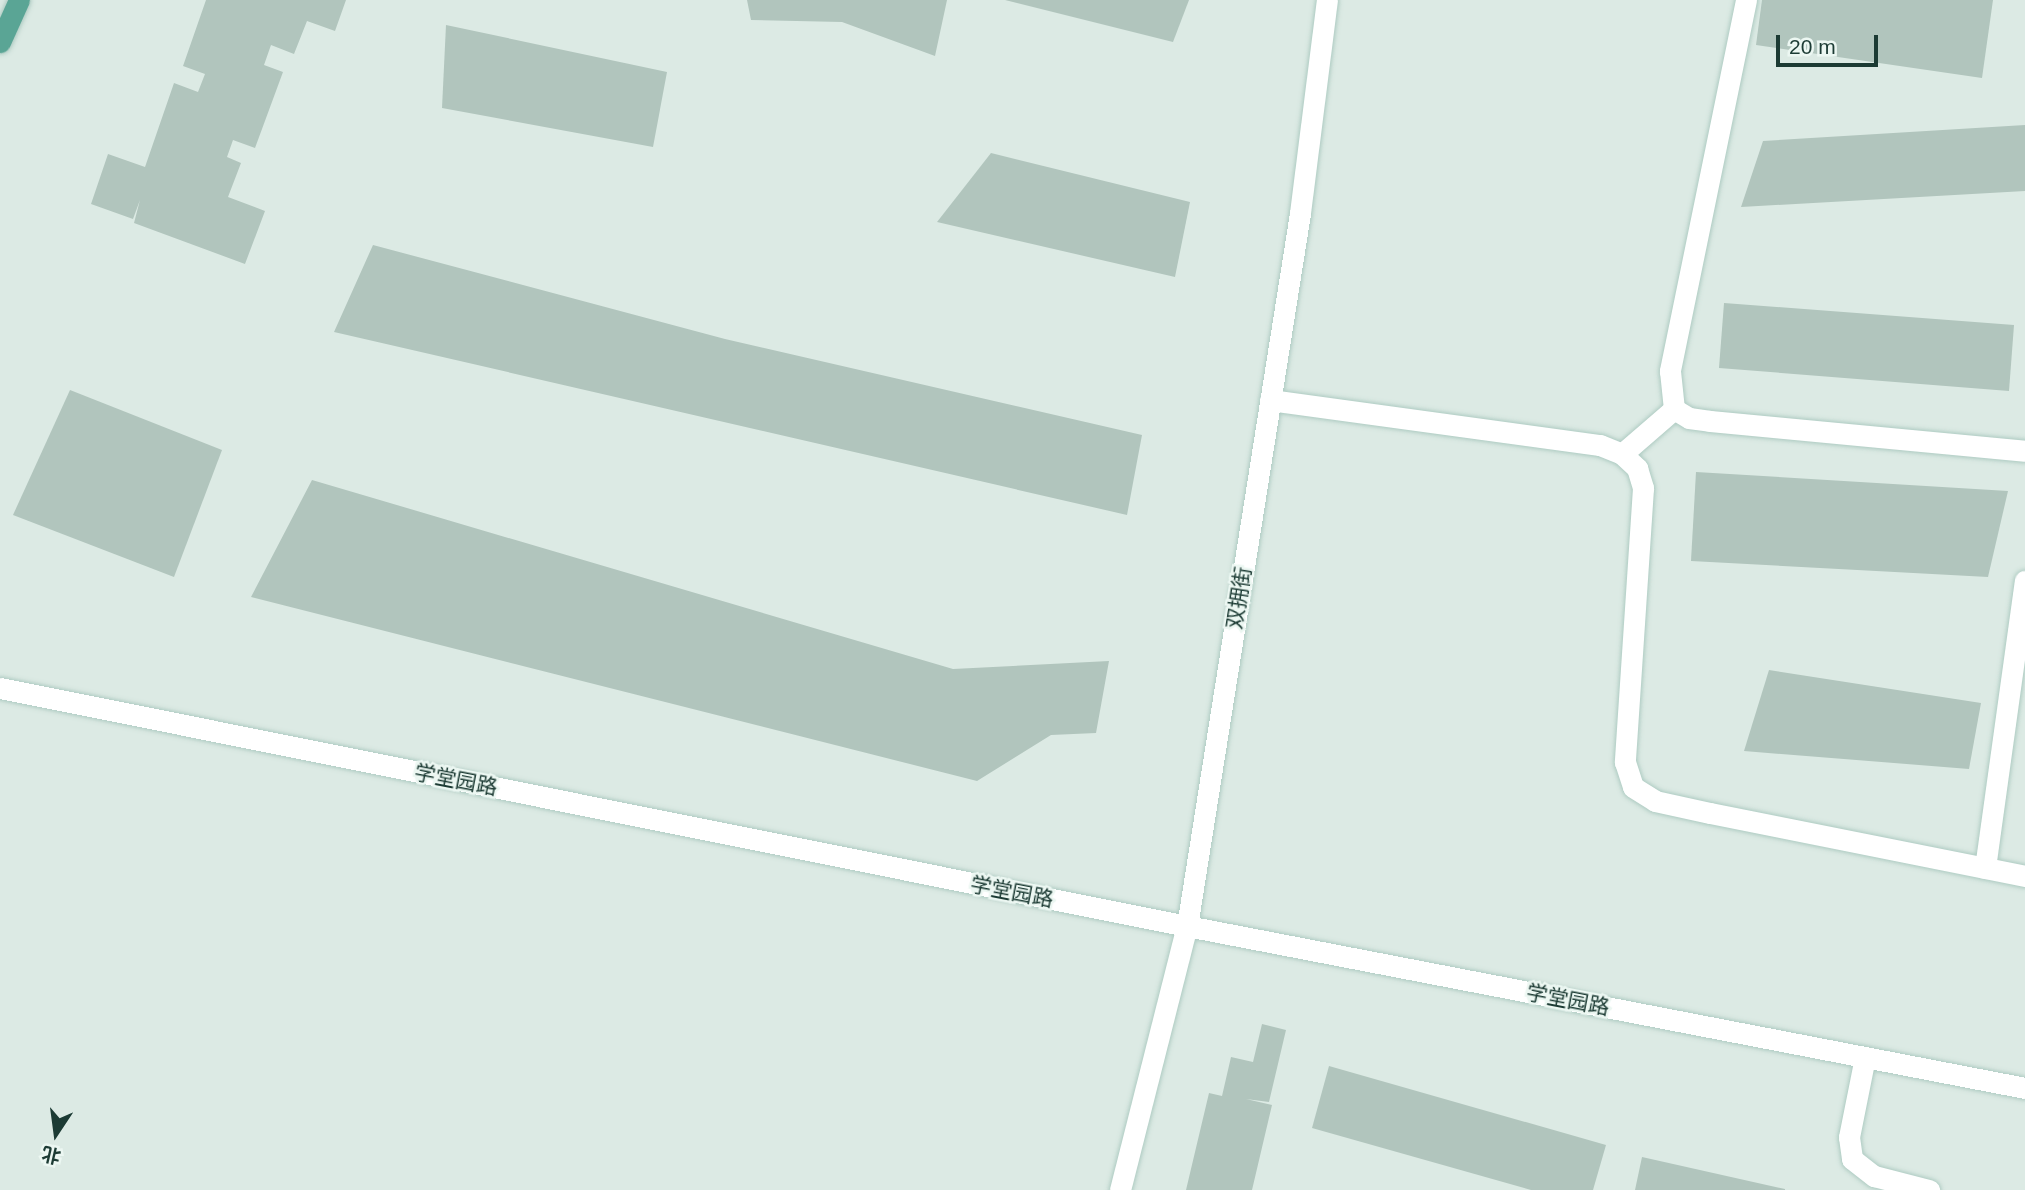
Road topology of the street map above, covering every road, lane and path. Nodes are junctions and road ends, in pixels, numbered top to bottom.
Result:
1 (19, 0) edge
2 (1327, 0) edge
3 (1746, 0) edge
4 (0, 42) edge
5 (1270, 400) junction
6 (1674, 409) junction
7 (2025, 451) edge
8 (1622, 454) junction
9 (2025, 581) edge
10 (0, 688) edge
11 (1985, 868) junction
12 (2025, 876) edge
13 (1187, 926) junction
14 (1865, 1058) junction
15 (2025, 1088) edge
16 (1120, 1190) edge
17 (1929, 1190) edge

1 - 4 main road
2 - 5 street, 双拥街
3 - 6 street
5 - 8 street
5 - 13 street, 双拥街
6 - 7 street
6 - 8 street
8 - 11 street
9 - 11 street
10 - 13 street, 学堂园路
11 - 12 street
13 - 14 street, 学堂园路
13 - 16 street, 双拥街
14 - 15 street, 学堂园路
14 - 17 street

